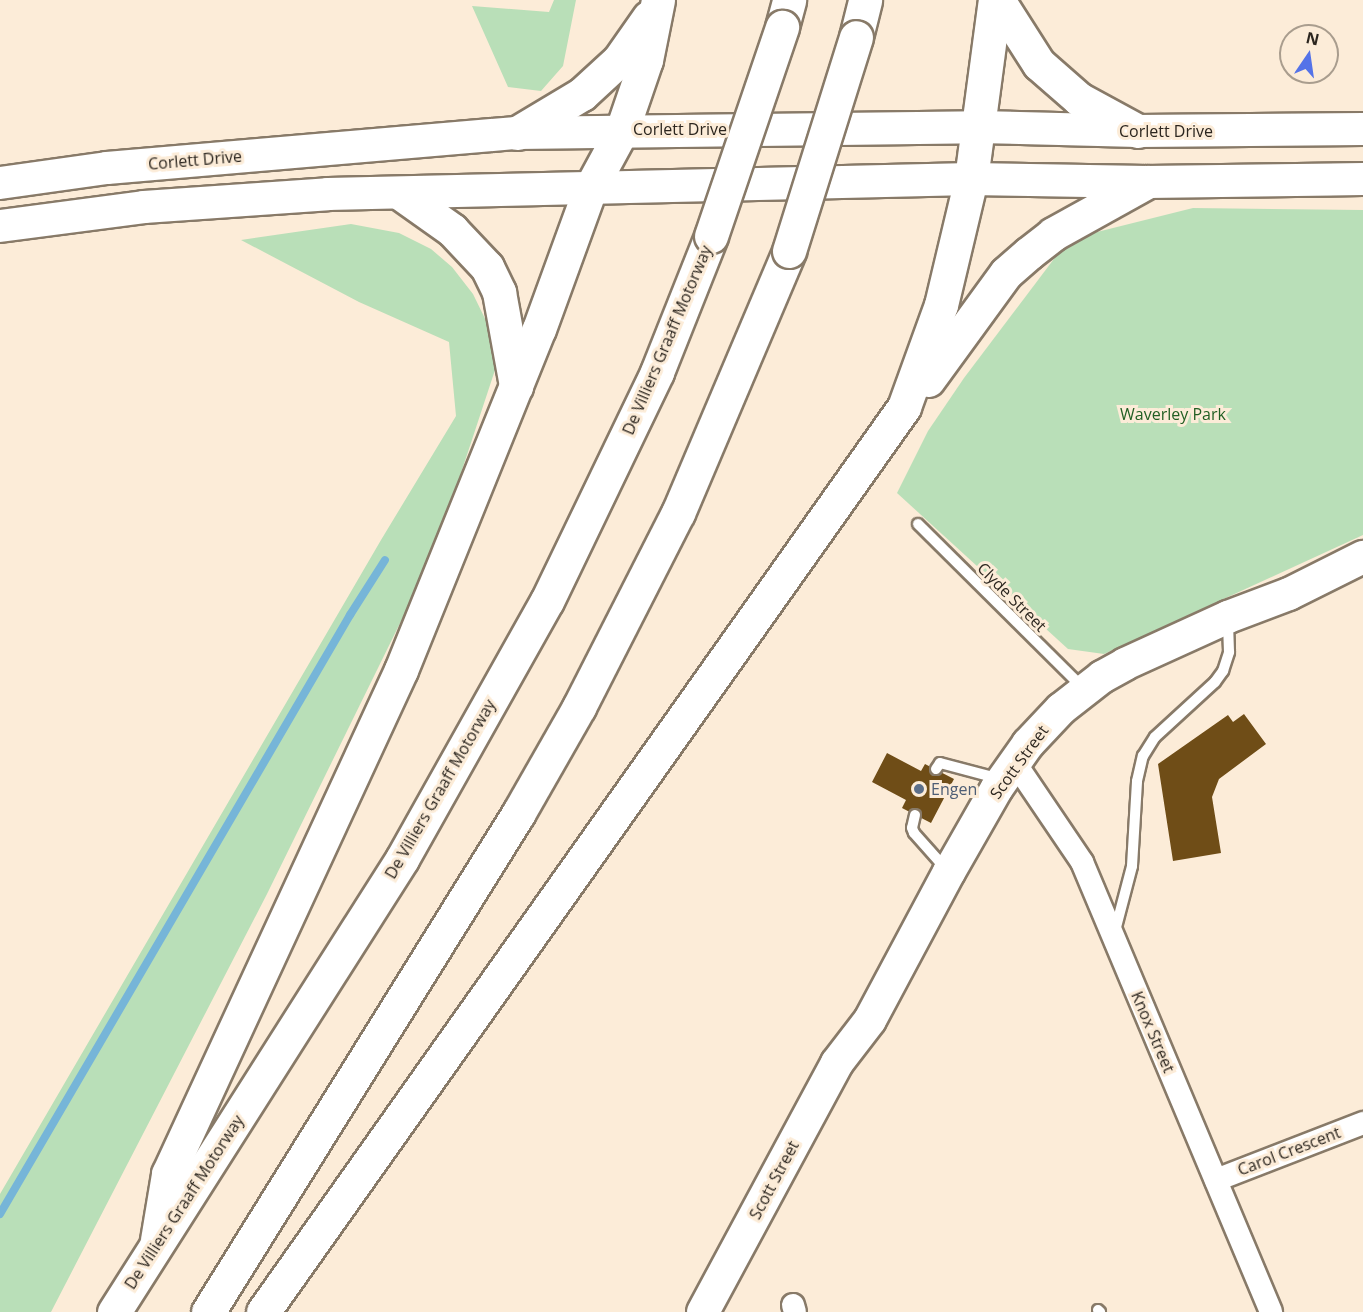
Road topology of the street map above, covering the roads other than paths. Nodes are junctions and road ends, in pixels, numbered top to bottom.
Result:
1 (865, 0) edge
2 (996, 0) edge
3 (657, 3) edge
4 (785, 14) edge
5 (978, 127) junction
6 (1363, 129) edge
7 (622, 130) junction
8 (1138, 131) junction
9 (517, 132) junction
10 (971, 179) junction
11 (1363, 179) edge
12 (1147, 182) junction
13 (0, 183) edge
14 (590, 189) junction
15 (400, 193) junction
16 (0, 226) edge
17 (516, 386) junction
18 (904, 407) junction
19 (918, 524) dead end
20 (1363, 557) edge
21 (1228, 617) junction
22 (1084, 690) junction
23 (936, 770) dead end
24 (1009, 771) junction
25 (915, 815) dead end
26 (949, 872) junction
27 (1113, 936) junction
28 (870, 1020) junction
29 (1363, 1123) edge
30 (1216, 1180) junction
31 (158, 1239) junction
32 (114, 1312) edge
33 (208, 1312) edge
34 (263, 1312) edge
35 (703, 1312) edge
36 (728, 1312) edge
37 (1271, 1312) edge

1 - 33 highway, bridge
2 - 5 highway
2 - 8 highway
3 - 7 highway
3 - 9 highway
4 - 31 highway, De Villiers Graaff Motorway, bridge
5 - 7 main road, Corlett Drive
5 - 8 main road, Corlett Drive
5 - 10 highway
6 - 8 main road, Corlett Drive
7 - 9 main road, Corlett Drive
7 - 14 highway
9 - 13 main road, Corlett Drive
10 - 12 main road
10 - 14 main road
10 - 18 highway
11 - 12 main road
12 - 18 highway
14 - 15 main road
14 - 17 highway
15 - 16 main road
15 - 17 highway
17 - 31 highway
18 - 34 highway
19 - 22 lane, Clyde Street
20 - 21 main road, Scott Street
21 - 22 main road, Scott Street
21 - 27 lane
22 - 24 main road, Scott Street
23 - 24 lane
24 - 26 main road, Scott Street
24 - 27 street, Knox Street
25 - 26 lane
26 - 28 main road, Scott Street
27 - 30 street, Knox Street
28 - 35 main road, Scott Street
28 - 36 main road, Scott Street
29 - 30 street, Carol Crescent
30 - 37 street, Knox Street
31 - 32 highway, De Villiers Graaff Motorway

